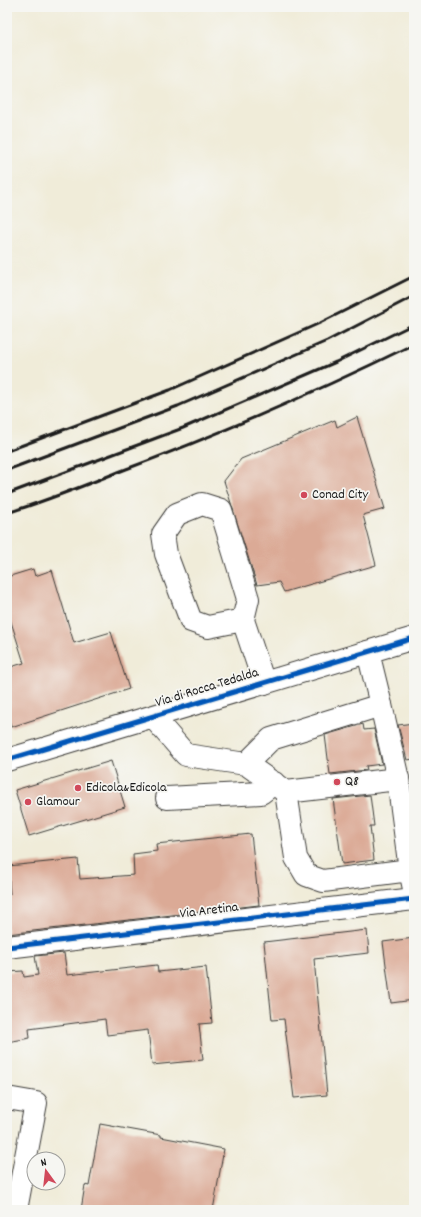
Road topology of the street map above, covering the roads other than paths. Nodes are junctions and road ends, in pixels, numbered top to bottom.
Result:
1 (243, 620) junction
2 (414, 638) edge
3 (368, 652) junction
4 (264, 683) junction
5 (381, 705) junction
6 (153, 717) junction
7 (7, 760) edge
8 (246, 764) junction
9 (398, 779) junction
10 (280, 788) junction
11 (167, 798) dead end
12 (412, 880) edge
13 (414, 899) edge
14 (7, 947) edge
15 (7, 1098) edge
16 (16, 1210) edge

1 - 1 street
1 - 4 street
2 - 3 street, Via di Rocca Tedalda
3 - 4 street, Via di Rocca Tedalda
3 - 5 street
4 - 6 street, Via di Rocca Tedalda
5 - 8 street
5 - 9 street
6 - 7 street, Via di Rocca Tedalda
6 - 8 street
8 - 10 street
9 - 10 street
9 - 12 street
10 - 11 street
10 - 12 street
13 - 14 street, Via Aretina
15 - 16 street

